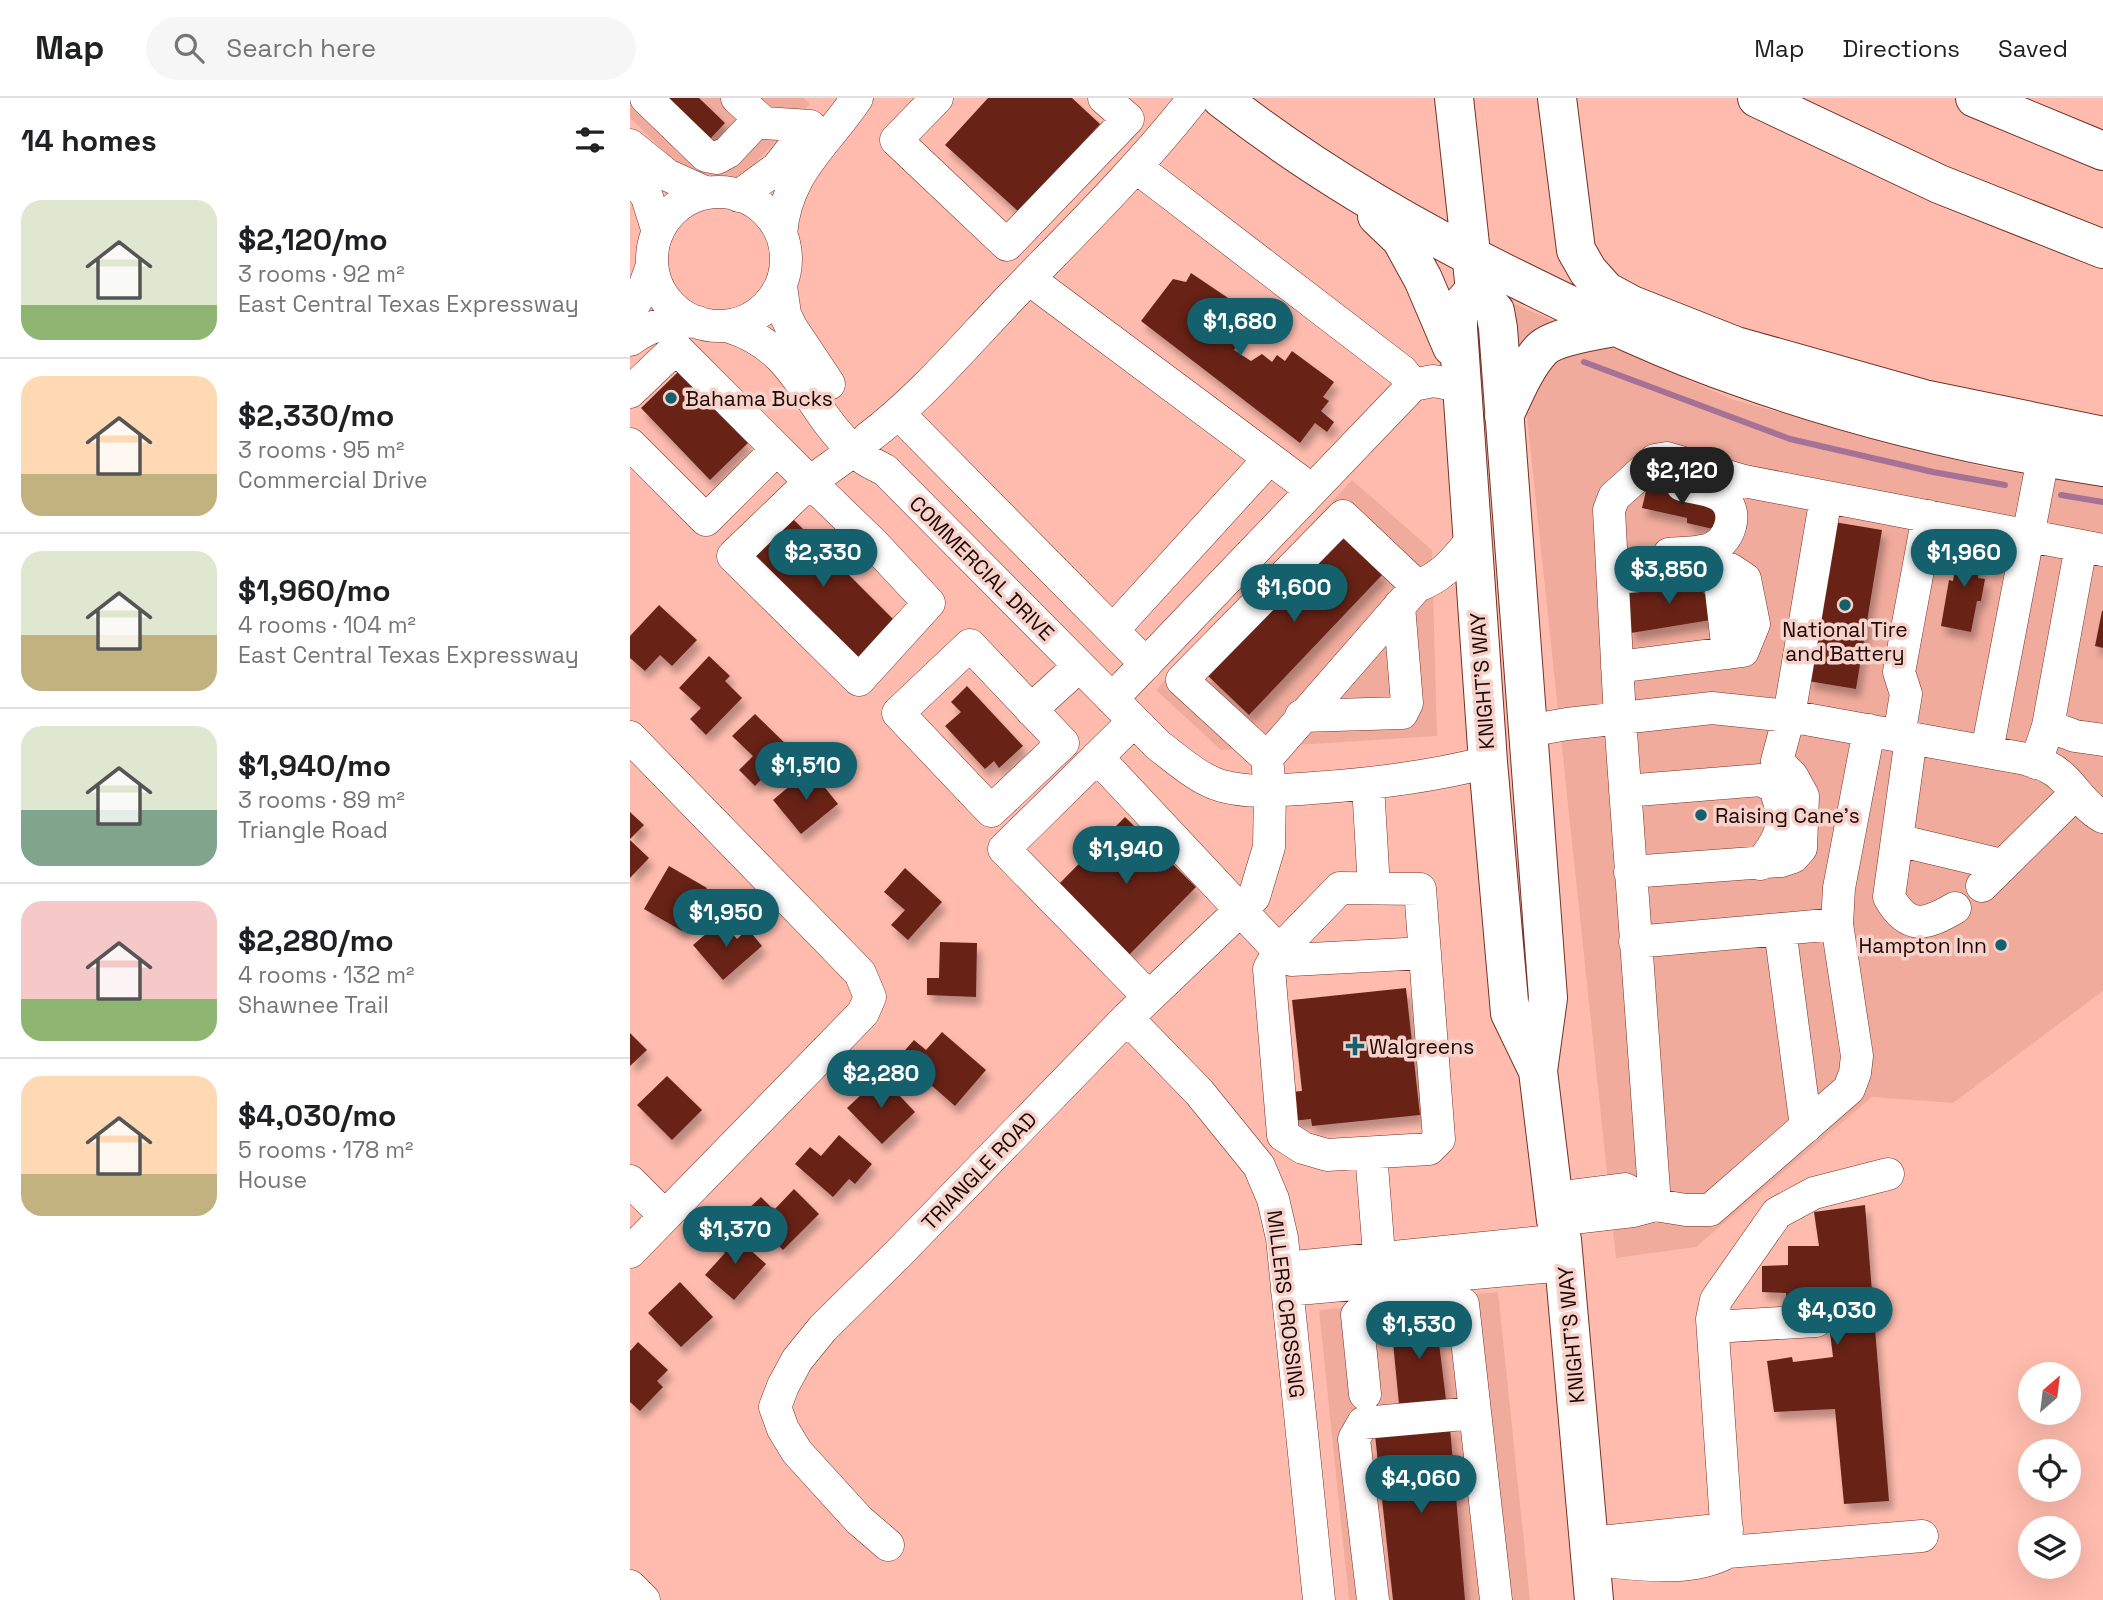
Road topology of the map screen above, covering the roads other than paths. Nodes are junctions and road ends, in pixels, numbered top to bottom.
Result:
1 (646, 98) edge
2 (849, 98) edge
3 (857, 98) edge
4 (937, 98) edge
5 (1104, 98) edge
6 (1194, 98) edge
7 (1221, 98) edge
8 (1454, 98) edge
9 (1757, 98) edge
10 (1975, 98) edge
11 (1558, 111) edge
12 (753, 114) edge
13 (810, 126) junction
14 (630, 145) edge
15 (2103, 151) edge
16 (1136, 167) junction
17 (630, 172) edge
18 (1345, 185) junction
19 (707, 193) junction
20 (739, 196) junction
21 (658, 232) junction
22 (781, 234) junction
23 (2103, 249) edge
24 (652, 265) junction
25 (1474, 274) junction
26 (1029, 279) junction
27 (781, 286) junction
28 (630, 311) edge
29 (698, 323) junction
30 (730, 327) junction
31 (1615, 327) junction
32 (630, 340) edge
33 (1461, 376) junction
34 (1413, 385) junction
35 (630, 392) edge
36 (899, 414) junction
37 (1504, 418) junction
38 (2103, 436) edge
39 (630, 444) edge
40 (861, 444) junction
41 (778, 449) junction
42 (2043, 458) junction
43 (1269, 459) junction
44 (2103, 467) edge
45 (1639, 474) junction
46 (1744, 481) junction
47 (810, 482) junction
48 (1312, 490) junction
49 (1826, 497) junction
50 (1928, 516) junction
51 (2028, 534) junction
52 (1747, 539) dead end
53 (1472, 540) junction
54 (2092, 548) edge
55 (1612, 568) junction
56 (1408, 596) junction
57 (1113, 630) junction
58 (1146, 664) junction
59 (1079, 666) junction
60 (1617, 667) junction
61 (1112, 699) junction
62 (1031, 710) junction
63 (1301, 716) junction
64 (1789, 716) junction
65 (1620, 718) junction
66 (1134, 721) junction
67 (2048, 726) junction
68 (1528, 730) junction
69 (1893, 735) junction
70 (630, 737) edge
71 (2103, 740) edge
72 (1987, 751) junction
73 (1097, 757) junction
74 (1267, 758) junction
75 (1777, 761) junction
76 (1488, 762) junction
77 (2036, 763) junction
78 (1625, 780) junction
79 (1368, 785) junction
80 (1270, 791) junction
81 (2076, 793) junction
82 (2103, 817) edge
83 (1897, 840) junction
84 (1760, 864) junction
85 (1630, 872) junction
86 (1374, 888) junction
87 (1542, 908) junction
88 (1955, 908) dead end
89 (1242, 910) junction
90 (1837, 924) junction
91 (1780, 929) junction
92 (1635, 942) junction
93 (1279, 951) junction
94 (1425, 953) junction
95 (1138, 1007) junction
96 (1538, 1072) junction
97 (1806, 1127) junction
98 (1283, 1135) junction
99 (1371, 1153) junction
100 (1259, 1166) junction
101 (1888, 1174) dead end
102 (630, 1181) edge
103 (1655, 1205) junction
104 (665, 1216) junction
105 (1559, 1231) junction
106 (630, 1252) edge
107 (1286, 1279) junction
108 (1381, 1284) junction
109 (1816, 1321) dead end
110 (1713, 1327) junction
111 (1365, 1394) dead end
112 (1475, 1413) junction
113 (1358, 1471) junction
114 (1306, 1473) junction
115 (1922, 1536) dead end
116 (1728, 1541) junction
117 (888, 1545) dead end
118 (1590, 1551) junction
119 (630, 1586) edge
120 (644, 1600) edge
121 (1319, 1600) edge
122 (1373, 1600) edge
123 (1496, 1600) edge
124 (1594, 1600) edge

1 - 12 street
2 - 13 street
3 - 22 street
4 - 5 street
6 - 16 street
7 - 18 main road
8 - 25 main road
9 - 23 main road
10 - 15 main road
11 - 38 main road
12 - 13 street
13 - 20 street
14 - 19 street
16 - 26 street
16 - 34 street
17 - 21 street
18 - 25 main road
18 - 33 main road
19 - 20 street
19 - 21 street
20 - 22 street
21 - 24 street
22 - 27 street
24 - 28 street
24 - 29 street
25 - 31 main road
25 - 33 main road, KNIGHT'S WAY
25 - 37 main road, KNIGHT'S WAY
26 - 36 street
26 - 43 street
27 - 30 street
27 - 40 street
29 - 30 street
29 - 32 street
30 - 40 street
31 - 37 main road
31 - 42 main road
33 - 34 street
33 - 53 main road, KNIGHT'S WAY
34 - 48 street
35 - 41 street
36 - 40 street
36 - 57 street
37 - 68 main road, KNIGHT'S WAY
39 - 41 street
40 - 47 street
40 - 59 street, COMMERCIAL DRIVE
41 - 47 street
42 - 44 main road
42 - 51 street
43 - 48 street
43 - 57 street
45 - 46 street
45 - 55 street
45 - 55 street
46 - 49 street
46 - 52 street
47 - 47 street
48 - 58 street
49 - 50 street
49 - 64 street
50 - 51 street
50 - 69 street
51 - 54 street
51 - 72 street
53 - 56 street
53 - 76 main road, KNIGHT'S WAY
54 - 67 street
55 - 60 street
55 - 60 street
56 - 63 street
56 - 63 street
56 - 74 street
57 - 58 street
58 - 61 street
59 - 61 street, COMMERCIAL DRIVE
59 - 62 street
60 - 65 street
61 - 66 street, COMMERCIAL DRIVE
62 - 62 street
63 - 74 street
64 - 65 street
64 - 69 street
64 - 75 street
65 - 68 street
65 - 78 street
66 - 73 street
66 - 80 street, COMMERCIAL DRIVE
67 - 71 street
67 - 77 street
68 - 87 main road, KNIGHT'S WAY
69 - 72 street
69 - 83 street
69 - 90 street
70 - 104 street
72 - 77 street
73 - 89 street
73 - 95 street, MILLERS CROSSING
74 - 80 street, TRIANGLE ROAD
75 - 78 street
75 - 84 street
76 - 79 street, COMMERCIAL DRIVE
76 - 87 main road
76 - 96 main road, KNIGHT'S WAY
77 - 81 street
78 - 84 street
78 - 85 street
79 - 80 street, COMMERCIAL DRIVE
79 - 86 street
80 - 89 street, TRIANGLE ROAD
81 - 82 street
81 - 83 street
83 - 88 street
84 - 85 street
85 - 92 street
86 - 93 street
86 - 94 street
87 - 96 main road, KNIGHT'S WAY
89 - 93 street
89 - 95 street, TRIANGLE ROAD
90 - 91 street
90 - 97 street
91 - 92 street
91 - 97 street
92 - 103 street
93 - 94 street
93 - 98 street
94 - 99 street
95 - 100 street, MILLERS CROSSING
95 - 117 street, TRIANGLE ROAD
96 - 105 main road, KNIGHT'S WAY
97 - 103 street
98 - 99 street
98 - 100 street
99 - 108 street
100 - 107 street, MILLERS CROSSING
101 - 110 street
102 - 104 street
103 - 105 street
104 - 106 street
105 - 108 street
105 - 118 main road, KNIGHT'S WAY
107 - 108 street
107 - 114 street, MILLERS CROSSING
108 - 111 street
108 - 112 street
109 - 110 street
110 - 116 street
112 - 113 street
112 - 123 street
113 - 114 street
113 - 122 street
114 - 121 street, MILLERS CROSSING
115 - 116 street
116 - 118 street
118 - 124 main road, KNIGHT'S WAY
119 - 120 street

